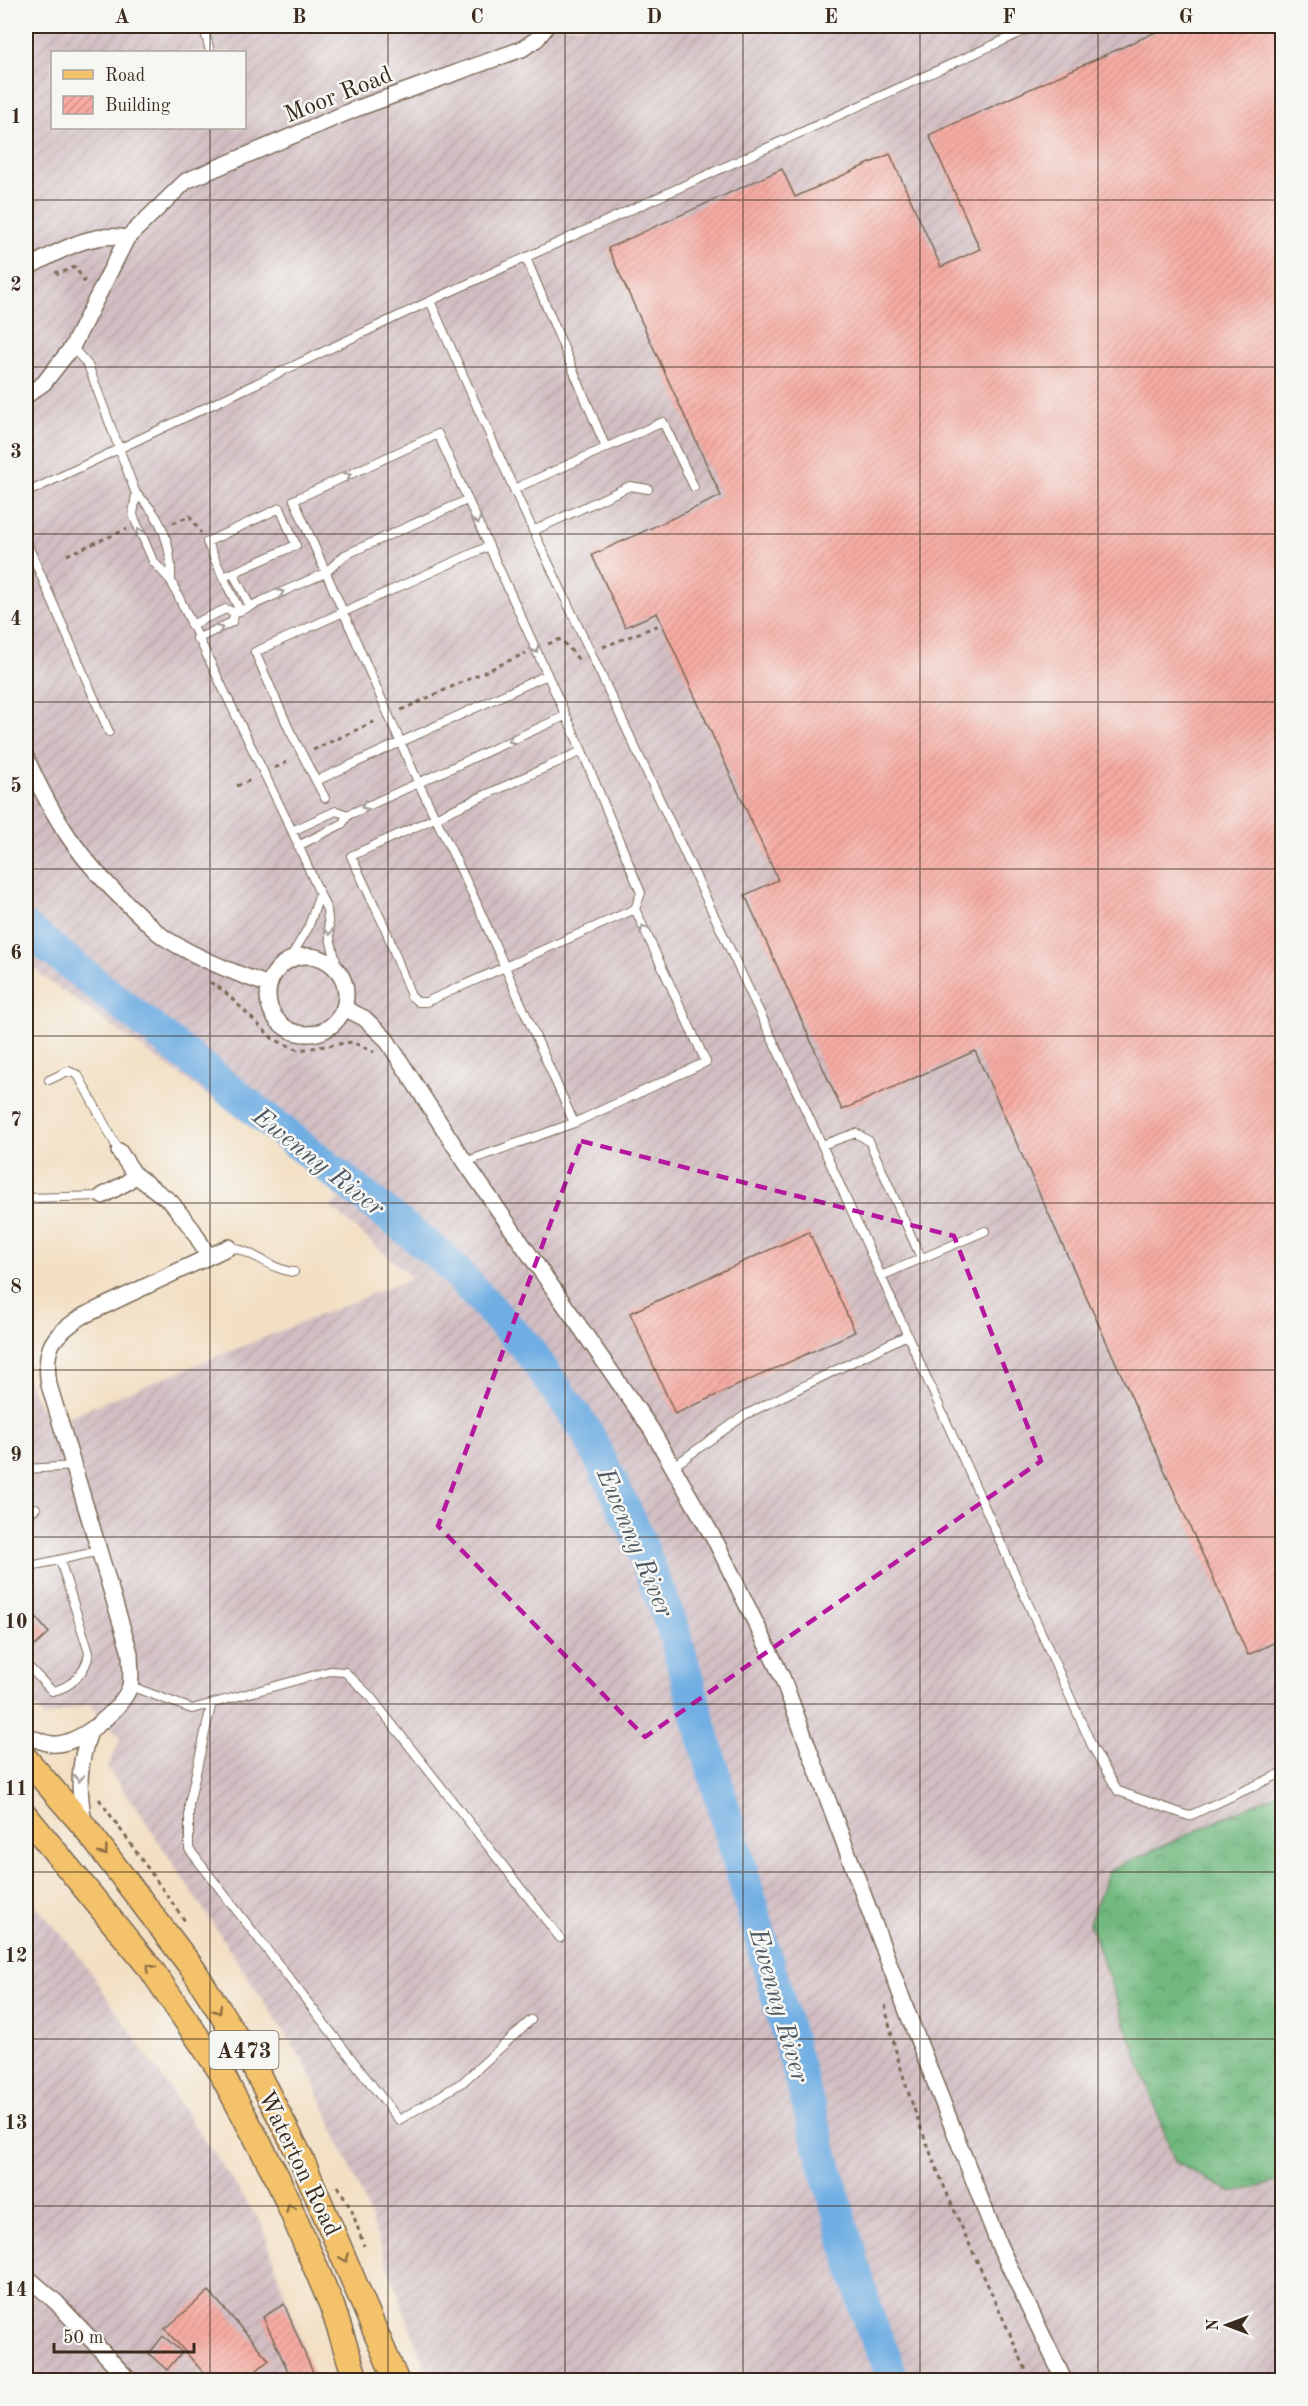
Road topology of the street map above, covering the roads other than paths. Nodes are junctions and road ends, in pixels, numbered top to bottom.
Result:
1 (195, 26) edge
2 (220, 26) edge
3 (547, 26) edge
4 (1035, 26) edge
5 (205, 31) junction
6 (210, 51) edge
7 (127, 238) junction
8 (526, 258) junction
9 (26, 268) edge
10 (430, 301) junction
11 (72, 347) junction
12 (26, 396) edge
13 (119, 448) junction
14 (606, 448) junction
15 (694, 487) dead end
16 (514, 489) junction
17 (648, 489) dead end
18 (26, 493) edge
19 (136, 494) junction
20 (468, 500) junction
21 (533, 531) junction
22 (26, 541) edge
23 (489, 546) junction
24 (233, 573) junction
25 (325, 573) junction
26 (224, 577) junction
27 (171, 581) junction
28 (250, 606) junction
29 (237, 612) junction
30 (344, 613) junction
31 (191, 626) junction
32 (197, 639) junction
33 (547, 675) junction
34 (565, 716) junction
35 (109, 732) dead end
36 (402, 742) junction
37 (582, 751) junction
38 (26, 757) edge
39 (316, 781) junction
40 (418, 782) junction
41 (325, 798) dead end
42 (348, 814) junction
43 (436, 818) junction
44 (292, 831) junction
45 (298, 846) junction
46 (320, 894) junction
47 (635, 909) junction
48 (289, 960) junction
49 (504, 968) junction
50 (338, 970) junction
51 (269, 985) junction
52 (344, 1008) junction
53 (49, 1080) dead end
54 (574, 1123) junction
55 (822, 1145) junction
56 (119, 1151) joint
57 (465, 1162) junction
58 (135, 1175) junction
59 (102, 1196) joint
60 (27, 1198) edge
61 (985, 1231) dead end
62 (229, 1247) joint
63 (208, 1256) junction
64 (921, 1258) junction
65 (294, 1272) dead end
66 (881, 1276) junction
67 (907, 1335) junction
68 (75, 1466) junction
69 (674, 1466) junction
70 (26, 1469) edge
71 (36, 1508) dead end
72 (26, 1516) edge
73 (100, 1551) junction
74 (60, 1560) junction
75 (26, 1567) edge
76 (26, 1664) edge
77 (130, 1686) junction
78 (211, 1706) junction
79 (90, 1731) junction
80 (26, 1737) edge
81 (26, 1759) edge
82 (1282, 1773) edge
83 (26, 1816) edge
84 (84, 1826) junction
85 (560, 1938) dead end
86 (531, 2020) dead end
87 (26, 2276) edge
88 (129, 2380) edge
89 (356, 2380) edge
90 (396, 2380) edge
91 (1064, 2380) edge

1 - 5 lane
2 - 5 lane
3 - 7 street, Moor Road
4 - 8 lane
5 - 6 lane
7 - 9 street
7 - 11 street, Moor Road
8 - 10 lane
8 - 14 lane
10 - 13 lane
10 - 16 lane
11 - 12 street, Moor Road
11 - 13 lane
13 - 18 lane
13 - 19 lane
14 - 15 lane
14 - 16 lane
16 - 21 lane
17 - 21 lane
19 - 27 lane
27 -> 19 lane
20 -> 23 lane
20 - 25 lane
25 -> 20 lane
21 - 55 lane
22 - 35 lane
23 - 30 lane
23 - 33 lane
24 - 26 lane
24 - 26 lane
24 - 28 lane
28 -> 25 lane
25 - 30 lane
26 - 29 lane
27 - 31 lane
28 - 29 lane
29 - 31 lane
32 -> 29 lane
30 - 36 lane
30 - 39 lane
31 - 32 lane
32 - 44 lane
33 - 34 lane
33 - 36 lane
34 - 37 lane
34 -> 40 lane
36 - 39 lane
36 - 40 lane
37 - 43 lane
37 - 47 lane
38 - 51 street
39 - 41 lane
40 -> 42 lane
40 - 43 lane
42 - 44 lane
42 - 45 lane
43 - 49 lane
43 - 49 lane
44 - 45 lane
45 - 46 lane
46 - 48 lane
46 -> 50 lane
47 - 49 lane
54 -> 47 lane
48 - 50 street
48 - 51 street
49 - 54 lane
50 - 52 street
51 - 52 street
52 - 57 street
53 - 56 lane
54 - 57 lane
55 - 64 lane
55 - 66 lane
56 - 58 street
57 - 69 street
58 - 59 street
58 - 63 street
59 - 60 lane
61 - 64 lane
62 - 63 street
62 - 65 lane
63 - 68 street
64 - 66 lane
66 - 67 lane
67 - 69 lane
67 - 82 lane
68 - 70 lane
68 - 73 street
69 - 91 street
71 - 72 lane
73 - 74 lane
73 - 77 street
74 - 75 lane
74 - 76 lane
77 - 78 lane
77 - 79 street
78 - 85 lane
78 - 86 lane
79 - 80 street
79 -> 84 street
81 - 84 main road, Waterton Road / A473
89 -> 83 main road, Waterton Road / A473
84 -> 90 main road, Waterton Road / A473
87 - 88 street

